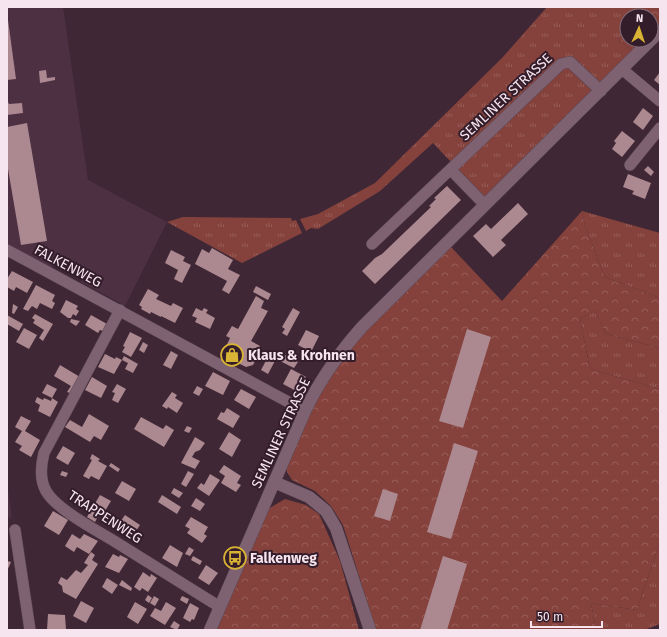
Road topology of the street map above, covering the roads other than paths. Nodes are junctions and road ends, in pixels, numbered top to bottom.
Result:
1 (660, 31) edge
2 (623, 70) junction
3 (601, 92) junction
4 (660, 101) edge
5 (660, 128) edge
6 (630, 165) dead end
7 (451, 170) junction
8 (481, 202) junction
9 (372, 244) dead end
10 (7, 250) edge
11 (120, 310) junction
12 (305, 411) junction
13 (274, 482) junction
14 (15, 530) dead end
15 (220, 607) junction
16 (30, 630) edge
17 (210, 630) edge
18 (370, 630) edge

1 - 2 street, SEMLINER STRASSE
2 - 3 street, SEMLINER STRASSE
2 - 4 street
3 - 7 street, SEMLINER STRASSE
3 - 8 street, SEMLINER STRASSE
5 - 6 street
7 - 8 street
7 - 9 street, SEMLINER STRASSE
8 - 12 street, SEMLINER STRASSE
10 - 11 street, FALKENWEG
11 - 12 street, FALKENWEG
11 - 15 street, TRAPPENWEG
12 - 13 street, SEMLINER STRASSE
13 - 15 street, SEMLINER STRASSE
13 - 18 street
14 - 16 street
15 - 17 street, SEMLINER STRASSE

